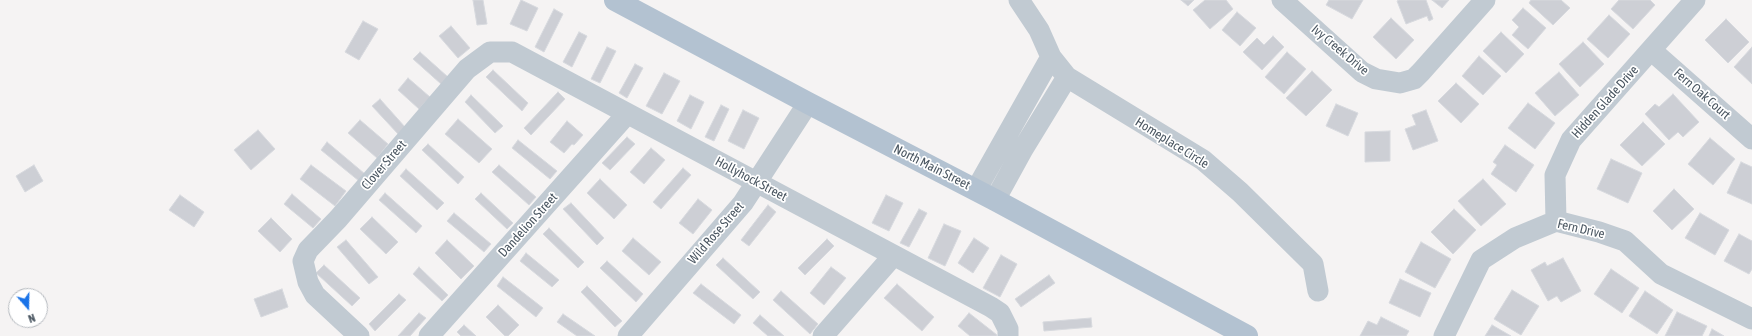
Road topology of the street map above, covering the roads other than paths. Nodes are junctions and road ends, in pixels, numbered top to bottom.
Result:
1 (615, 0) edge
2 (1019, 0) edge
3 (1282, 0) edge
4 (1485, 0) edge
5 (1695, 0) edge
6 (1652, 50) junction
7 (484, 56) joint
8 (1050, 57) junction
9 (1067, 77) junction
10 (808, 103) junction
11 (627, 114) junction
12 (1014, 121) junction
13 (1033, 133) junction
14 (1752, 139) edge
15 (757, 182) junction
16 (976, 190) junction
17 (995, 200) junction
18 (1556, 221) junction
19 (893, 256) junction
20 (1318, 292) dead end
21 (1752, 319) edge
22 (1008, 332) edge
23 (359, 336) edge
24 (429, 336) edge
25 (628, 336) edge
26 (823, 336) edge
27 (1247, 336) edge
28 (1444, 336) edge

1 - 10 main road, North Main Street
2 - 8 street, Homeplace Circle
3 - 4 street, Ivy Creek Drive
5 - 6 street, Hidden Glade Drive
6 - 14 street, Fern Oak Court
6 - 18 street, Hidden Glade Drive
7 - 11 street, Hollyhock Street
7 - 23 street, Clover Street
8 - 9 street, Homeplace Circle
8 - 12 street
9 - 13 street
9 - 20 street, Homeplace Circle
10 - 15 street, Wild Rose Street
10 - 16 main road, North Main Street
11 - 15 street, Hollyhock Street
11 - 24 street, Dandelion Street
12 - 13 street
12 - 16 street
13 - 17 street
15 - 19 street, Hollyhock Street
15 - 25 street, Wild Rose Street
16 - 17 main road, North Main Street
17 - 27 main road, North Main Street
18 - 21 street, Fern Drive
18 - 28 street, Fern Drive
19 - 22 street, Hollyhock Street
19 - 26 street

